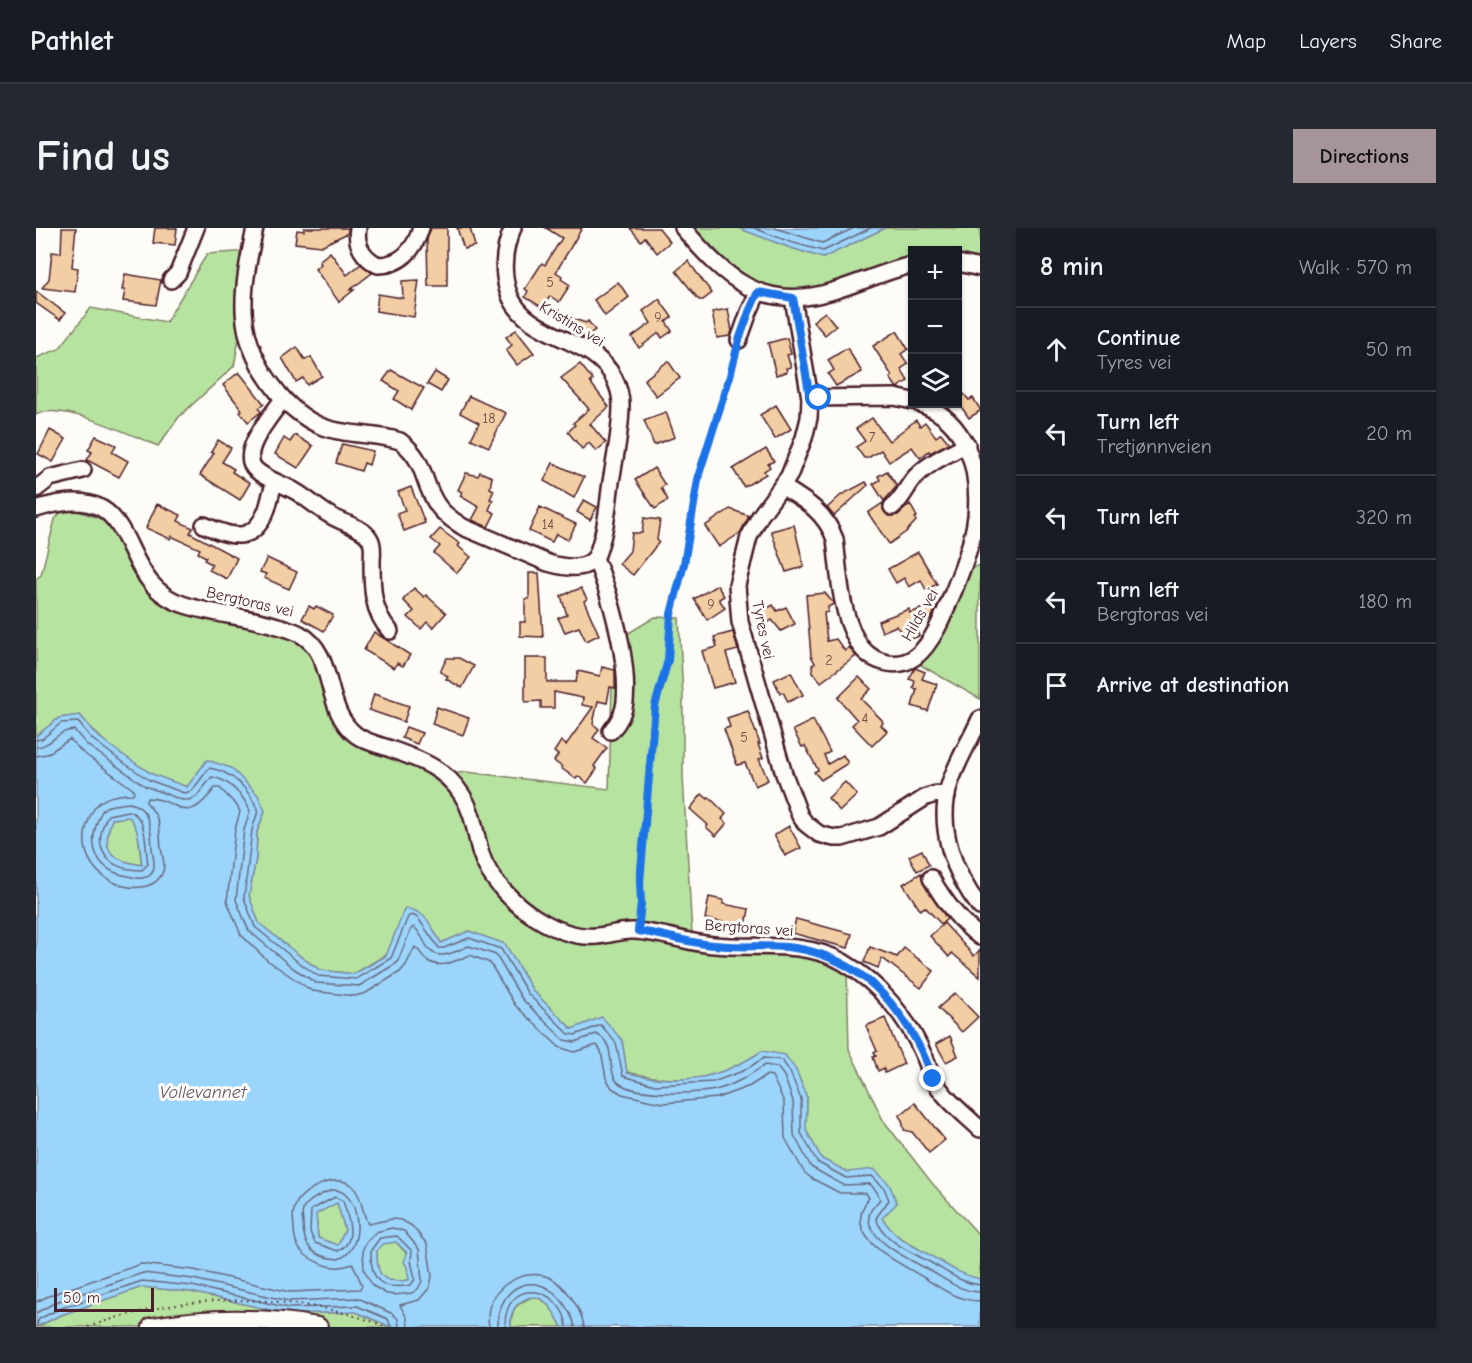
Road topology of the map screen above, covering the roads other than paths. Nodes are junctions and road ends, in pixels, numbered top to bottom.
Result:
1 (196, 228) edge
2 (255, 228) edge
3 (358, 228) edge
4 (421, 228) edge
5 (513, 228) edge
6 (683, 228) edge
7 (962, 264) edge
8 (908, 266) edge
9 (980, 268) edge
10 (171, 280) dead end
11 (758, 292) junction
12 (793, 298) junction
13 (739, 340) road end
14 (810, 398) junction
15 (283, 399) junction
16 (908, 400) edge
17 (928, 408) edge
18 (967, 444) junction
19 (83, 470) dead end
20 (275, 482) junction
21 (783, 487) junction
22 (36, 489) edge
23 (892, 507) dead end
24 (36, 508) edge
25 (204, 525) dead end
26 (595, 558) junction
27 (390, 632) dead end
28 (980, 719) edge
29 (611, 731) dead end
30 (946, 796) junction
31 (931, 878) dead end
32 (980, 907) edge
33 (980, 937) edge
34 (980, 1129) edge
35 (152, 1327) edge
36 (318, 1327) edge

1 - 10 street
2 - 15 street
3 - 4 street
5 - 26 street, Kristins vei
6 - 11 street
7 - 9 street
8 - 12 street
11 - 12 street
11 - 13 street
12 - 14 street, Tyres vei
14 - 16 street
14 - 21 street, Tyres vei
15 - 20 street
15 - 26 street
17 - 18 street, Hilds vei
18 - 21 street, Hilds vei
18 - 23 street
19 - 22 street
20 - 25 street
20 - 27 street
21 - 30 street, Tyres vei
24 - 34 street, Bergtoras vei
26 - 29 street
28 - 30 street
30 - 32 street
31 - 33 street
35 - 36 main road

